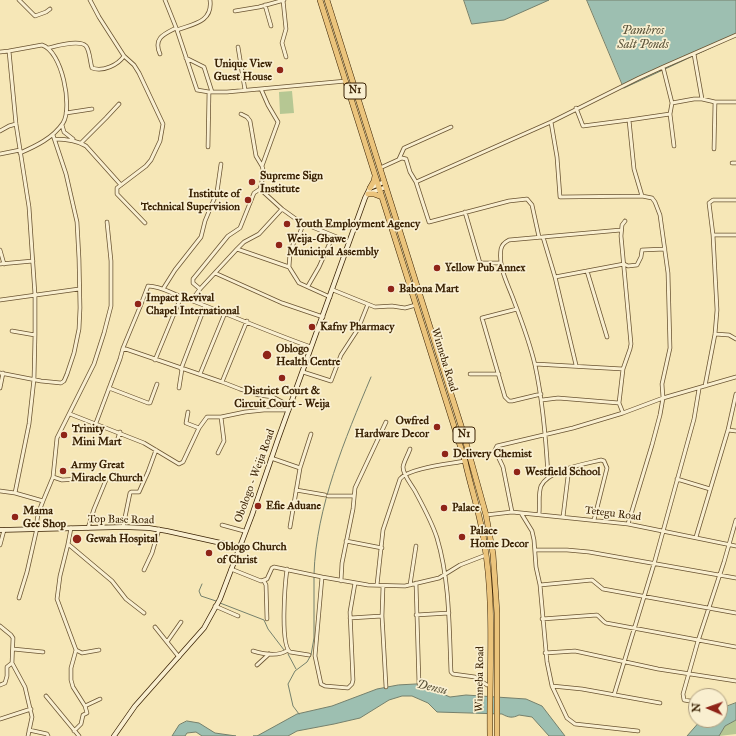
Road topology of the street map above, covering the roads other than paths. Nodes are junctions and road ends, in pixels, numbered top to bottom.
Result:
1 (19, 0) edge
2 (90, 0) edge
3 (165, 0) edge
4 (210, 0) edge
5 (284, 0) edge
6 (320, 0) edge
7 (327, 0) edge
8 (264, 5) junction
9 (50, 9) dead end
10 (235, 11) dead end
11 (334, 23) junction
12 (271, 26) dead end
13 (328, 28) junction
14 (176, 29) junction
15 (736, 35) edge
16 (238, 47) dead end
17 (48, 48) junction
18 (9, 51) junction
19 (0, 52) edge
20 (160, 54) dead end
21 (694, 54) junction
22 (124, 56) junction
23 (286, 57) dead end
24 (186, 58) junction
25 (663, 68) junction
26 (346, 81) junction
27 (261, 89) junction
28 (245, 90) junction
29 (211, 92) junction
30 (702, 99) junction
31 (715, 102) junction
32 (736, 102) edge
33 (672, 103) junction
34 (119, 104) dead end
35 (576, 108) junction
36 (92, 109) dead end
37 (66, 113) junction
38 (242, 114) dead end
39 (670, 114) junction
40 (629, 120) junction
41 (551, 122) junction
42 (16, 124) junction
43 (62, 125) junction
44 (451, 127) dead end
45 (0, 131) edge
46 (54, 137) junction
47 (74, 140) junction
48 (81, 143) junction
49 (674, 146) dead end
50 (208, 147) dead end
51 (714, 149) dead end
52 (20, 152) junction
53 (0, 154) edge
54 (398, 160) junction
55 (221, 164) dead end
56 (262, 166) junction
57 (380, 168) junction
58 (375, 173) junction
59 (416, 182) junction
60 (385, 184) junction
61 (121, 185) junction
62 (379, 187) junction
63 (370, 188) junction
64 (260, 189) junction
65 (367, 195) junction
66 (642, 196) junction
67 (382, 197) junction
68 (736, 200) edge
69 (282, 209) junction
70 (464, 212) junction
71 (625, 221) dead end
72 (107, 222) dead end
73 (145, 223) dead end
74 (303, 224) junction
75 (621, 230) junction
76 (713, 235) junction
77 (333, 236) junction
78 (736, 236) edge
79 (541, 237) junction
80 (349, 242) junction
81 (236, 249) junction
82 (665, 249) junction
83 (0, 250) edge
84 (33, 261) junction
85 (501, 263) junction
86 (0, 264) edge
87 (4, 264) junction
88 (624, 264) junction
89 (289, 267) junction
90 (587, 271) junction
91 (215, 273) junction
92 (555, 277) junction
93 (308, 286) junction
94 (79, 289) junction
95 (164, 289) junction
96 (200, 289) junction
97 (418, 289) junction
98 (333, 290) junction
99 (411, 291) junction
100 (35, 295) junction
101 (181, 297) junction
102 (330, 297) junction
103 (0, 300) edge
104 (192, 300) junction
105 (368, 304) junction
106 (416, 305) junction
107 (205, 306) junction
108 (517, 309) junction
109 (225, 313) junction
110 (323, 317) junction
111 (247, 321) junction
112 (12, 331) dead end
113 (715, 334) junction
114 (35, 335) junction
115 (607, 337) dead end
116 (736, 338) edge
117 (311, 347) junction
118 (123, 348) junction
119 (155, 360) junction
120 (535, 364) junction
121 (576, 366) junction
122 (182, 369) junction
123 (623, 369) junction
124 (302, 372) junction
125 (2, 373) edge
126 (200, 374) junction
127 (470, 374) dead end
128 (499, 374) junction
129 (736, 377) edge
130 (34, 379) junction
131 (222, 382) junction
132 (158, 384) dead end
133 (705, 386) junction
134 (0, 388) edge
135 (109, 388) junction
136 (179, 388) dead end
137 (699, 389) junction
138 (541, 394) junction
139 (736, 394) edge
140 (663, 398) junction
141 (542, 400) junction
142 (619, 403) junction
143 (289, 408) junction
144 (188, 412) dead end
145 (623, 413) junction
146 (70, 414) junction
147 (221, 417) junction
148 (386, 422) dead end
149 (96, 423) junction
150 (199, 428) junction
151 (728, 430) junction
152 (736, 431) edge
153 (120, 432) junction
154 (311, 434) dead end
155 (546, 434) junction
156 (116, 444) dead end
157 (156, 450) junction
158 (410, 450) dead end
159 (218, 453) dead end
160 (271, 458) junction
161 (465, 461) junction
162 (300, 468) junction
163 (569, 468) junction
164 (405, 474) junction
165 (548, 476) junction
166 (53, 477) junction
167 (79, 479) dead end
168 (677, 479) junction
169 (106, 480) dead end
170 (296, 490) junction
171 (710, 490) junction
172 (0, 491) edge
173 (15, 493) junction
174 (354, 496) junction
175 (43, 501) junction
176 (512, 512) junction
177 (521, 513) junction
178 (486, 514) junction
179 (539, 514) junction
180 (563, 517) junction
181 (594, 520) junction
182 (736, 520) edge
183 (628, 524) junction
184 (222, 525) dead end
185 (123, 527) junction
186 (290, 527) dead end
187 (38, 528) junction
188 (70, 528) junction
189 (88, 528) junction
190 (159, 529) junction
191 (2, 530) edge
192 (662, 530) junction
193 (244, 531) junction
194 (696, 537) junction
195 (346, 541) junction
196 (68, 544) junction
197 (728, 544) junction
198 (0, 545) edge
199 (416, 546) dead end
200 (736, 546) edge
201 (240, 547) junction
202 (382, 548) junction
203 (536, 550) junction
204 (486, 555) junction
205 (654, 564) junction
206 (231, 569) junction
207 (287, 569) junction
208 (144, 570) dead end
209 (444, 574) junction
210 (720, 575) junction
211 (322, 577) junction
212 (736, 578) edge
213 (264, 581) junction
214 (341, 581) junction
215 (416, 583) junction
216 (355, 584) junction
217 (377, 585) junction
218 (410, 585) junction
219 (540, 585) junction
220 (383, 586) junction
221 (643, 597) junction
222 (20, 598) dead end
223 (216, 606) junction
224 (709, 608) junction
225 (144, 613) dead end
226 (449, 613) junction
227 (736, 613) edge
228 (416, 615) junction
229 (238, 616) dead end
230 (382, 616) junction
231 (350, 618) junction
232 (267, 619) dead end
233 (542, 619) junction
234 (181, 622) dead end
235 (0, 626) edge
236 (155, 627) dead end
237 (634, 628) junction
238 (698, 641) junction
239 (167, 642) junction
240 (736, 647) edge
241 (13, 649) junction
242 (76, 650) junction
243 (99, 650) dead end
244 (288, 650) junction
245 (253, 651) dead end
246 (43, 652) dead end
247 (545, 653) junction
248 (269, 654) junction
249 (309, 655) dead end
250 (179, 657) junction
251 (624, 661) junction
252 (12, 663) junction
253 (256, 665) dead end
254 (689, 673) junction
255 (736, 681) edge
256 (419, 684) dead end
257 (487, 685) dead end
258 (0, 686) edge
259 (552, 686) junction
260 (386, 687) dead end
261 (614, 695) junction
262 (46, 696) dead end
263 (100, 699) dead end
264 (688, 700) edge
265 (660, 703) dead end
266 (84, 706) junction
267 (30, 710) junction
268 (0, 719) edge
269 (29, 730) junction
270 (638, 730) dead end
271 (74, 731) junction
272 (28, 736) edge
273 (48, 736) edge
274 (79, 736) edge
275 (114, 736) edge
276 (490, 736) edge
277 (497, 736) edge

1 - 9 street
2 - 22 street
3 - 14 street
4 - 14 street
5 - 8 street
5 - 23 street
6 - 13 highway, Winneba Road / N1
7 - 11 highway, Winneba Road / N1
8 - 10 street
8 - 12 street
11 - 13 highway
11 - 57 highway, Winneba Road / N1
13 - 26 highway, Winneba Road / N1
14 - 20 street
14 - 24 street
15 - 21 street
16 - 28 street
17 - 18 street
17 - 22 street
17 - 37 street
18 - 19 street
18 - 42 street
21 - 25 street
21 - 30 street
22 - 61 street
24 - 29 street
24 - 29 street
25 - 33 street
25 - 35 street
26 - 27 street
26 - 58 highway, Winneba Road / N1
27 - 28 street
27 - 56 street
28 - 29 street
29 - 50 street
30 - 31 street
30 - 33 street
31 - 32 street
31 - 51 street
33 - 39 street
34 - 48 street
35 - 40 street
35 - 41 street
36 - 37 street
37 - 43 street
38 - 56 street
39 - 40 street
39 - 49 street
40 - 66 street
41 - 59 street
41 - 66 street
42 - 45 street
42 - 52 street
43 - 46 street
43 - 47 street
44 - 54 street
46 - 47 street
46 - 52 street
46 - 94 street
47 - 48 street
48 - 61 street
52 - 53 street
52 - 84 street
54 - 57 street
54 - 59 street
55 - 95 street
56 - 64 street
57 - 60 highway, Winneba Road / N1
58 - 62 highway, Winneba Road / N1
58 - 63 highway
59 - 70 street
60 - 62 street
60 - 97 highway, Winneba Road / N1
61 - 73 street
62 - 63 street
62 - 65 street
62 - 67 highway, Winneba Road / N1
63 - 65 street, Obologo - Weija Road
64 - 69 street
64 - 96 street
65 - 67 highway
65 - 80 street, Obologo - Weija Road
66 - 82 street
67 - 99 highway, Winneba Road / N1
68 - 76 street
69 - 74 street
69 - 81 street
70 - 79 street
70 - 85 street
71 - 75 street
72 - 146 street
74 - 77 street
74 - 89 street
75 - 79 street
75 - 88 street
76 - 78 street
76 - 113 street
77 - 80 street
77 - 93 street
79 - 85 street
79 - 92 street
80 - 98 street, Obologo - Weija Road
81 - 89 street
81 - 91 street
82 - 88 street
82 - 140 street
83 - 87 street
84 - 87 street
84 - 100 street
85 - 108 street
86 - 87 street
88 - 90 street
88 - 123 street
89 - 93 street
90 - 92 street
90 - 115 street
91 - 96 street
91 - 110 street
92 - 121 street
93 - 102 street
94 - 100 street
94 - 130 street
95 - 101 street
95 - 118 street
96 - 104 street
97 - 99 highway
97 - 178 highway, Winneba Road / N1
98 - 102 street, Obologo - Weija Road
98 - 105 street
99 - 106 highway, Winneba Road / N1
100 - 103 street
100 - 114 street
101 - 104 street
101 - 119 street
102 - 110 street, Obologo - Weija Road
104 - 107 street
105 - 106 street
105 - 124 street
106 - 161 highway, Winneba Road / N1
107 - 109 street
107 - 122 street
108 - 120 street
108 - 128 street
109 - 111 street
109 - 126 street
110 - 117 street, Obologo - Weija Road
111 - 117 street
111 - 131 street
112 - 114 street
113 - 116 street
113 - 133 street
114 - 130 street
117 - 124 street, Obologo - Weija Road
118 - 119 street
118 - 135 street
119 - 122 street
120 - 121 street
120 - 138 street
121 - 123 street
122 - 126 street
122 - 136 street
123 - 142 street
124 - 143 street, Obologo - Weija Road
125 - 130 street
125 - 134 street
126 - 131 street
127 - 128 street
128 - 138 street
129 - 133 street
130 - 173 street
131 - 143 street
132 - 135 street
133 - 137 street
135 - 149 street
137 - 140 street
137 - 168 street
138 - 141 street
139 - 151 street
140 - 145 street
140 - 183 street
141 - 142 street
141 - 155 street
142 - 145 street
143 - 147 street
143 - 160 street, Obologo - Weija Road
144 - 150 street
145 - 155 street
146 - 149 street
146 - 166 street
147 - 150 street
147 - 159 street
148 - 174 street
149 - 153 street
150 - 157 street
151 - 152 street
151 - 171 street
153 - 156 street
153 - 157 street
154 - 162 street
155 - 165 street
155 - 176 street
157 - 185 street
158 - 164 street
160 - 162 street
160 - 193 street, Obologo - Weija Road
161 - 164 street
161 - 204 highway, Winneba Road / N1
162 - 170 street
163 - 165 street
163 - 180 street
163 - 181 street
164 - 202 street
164 - 209 street
165 - 179 street
166 - 167 street
166 - 175 street
168 - 171 street
168 - 192 street
169 - 189 street
170 - 174 street
170 - 186 street
171 - 194 street
172 - 173 street
173 - 175 street
174 - 195 street
175 - 187 street
176 - 177 street, Tetegu Road
176 - 178 street, Tetegu Road
177 - 179 street, Tetegu Road
177 - 203 street
178 - 277 highway, Winneba Road / N1
179 - 180 street, Tetegu Road
180 - 181 street, Tetegu Road
181 - 183 street, Tetegu Road
182 - 197 street
183 - 192 street, Tetegu Road
184 - 193 street
185 - 189 street, Top Base Road
185 - 190 street, Top Base Road
187 - 188 street, Top Base Road
187 - 191 street, Top Base Road
187 - 222 street
188 - 189 street, Top Base Road
188 - 196 street
190 - 201 street, Top Base Road
190 - 208 street
191 - 198 street
192 - 194 street, Tetegu Road
192 - 205 street
193 - 201 street, Obologo - Weija Road
194 - 197 street, Tetegu Road
195 - 202 street
195 - 214 street
196 - 225 street
196 - 242 street
197 - 200 street, Tetegu Road
197 - 210 street
199 - 218 street
201 - 206 street, Obologo - Weija Road
202 - 217 street
203 - 205 street
203 - 219 street
204 - 209 street
204 - 276 highway, Winneba Road / N1
205 - 210 street
205 - 221 street
206 - 213 street
206 - 223 street, Obologo - Weija Road
207 - 211 street
207 - 213 street
207 - 244 street
209 - 215 street
209 - 226 street
210 - 212 street
210 - 224 street
211 - 214 street
211 - 231 street
213 - 232 street
214 - 216 street
215 - 218 street
215 - 228 street
216 - 217 street
216 - 231 street
217 - 220 street
218 - 220 street
219 - 221 street
219 - 233 street
220 - 230 street
221 - 224 street
221 - 237 street
223 - 229 street
223 - 250 street, Obologo - Weija Road
224 - 227 street
224 - 238 street
226 - 228 street
226 - 257 street
228 - 256 street
230 - 231 street
230 - 260 street
233 - 237 street
233 - 247 street
234 - 239 street
235 - 241 street
236 - 239 street
237 - 238 street
237 - 251 street
238 - 240 street
238 - 254 street
239 - 250 street
241 - 246 street
241 - 252 street
242 - 243 street
242 - 266 street
244 - 248 street
244 - 249 street
245 - 248 street
247 - 251 street
247 - 259 street
248 - 253 street
250 - 275 street, Obologo - Weija Road
251 - 254 street
251 - 261 street
252 - 258 street
252 - 267 street
254 - 255 street
254 - 264 street
259 - 261 street
259 - 270 street
261 - 265 street
262 - 271 street
263 - 266 street
266 - 271 street
267 - 268 street
267 - 269 street
269 - 272 street
269 - 273 street
271 - 274 street

